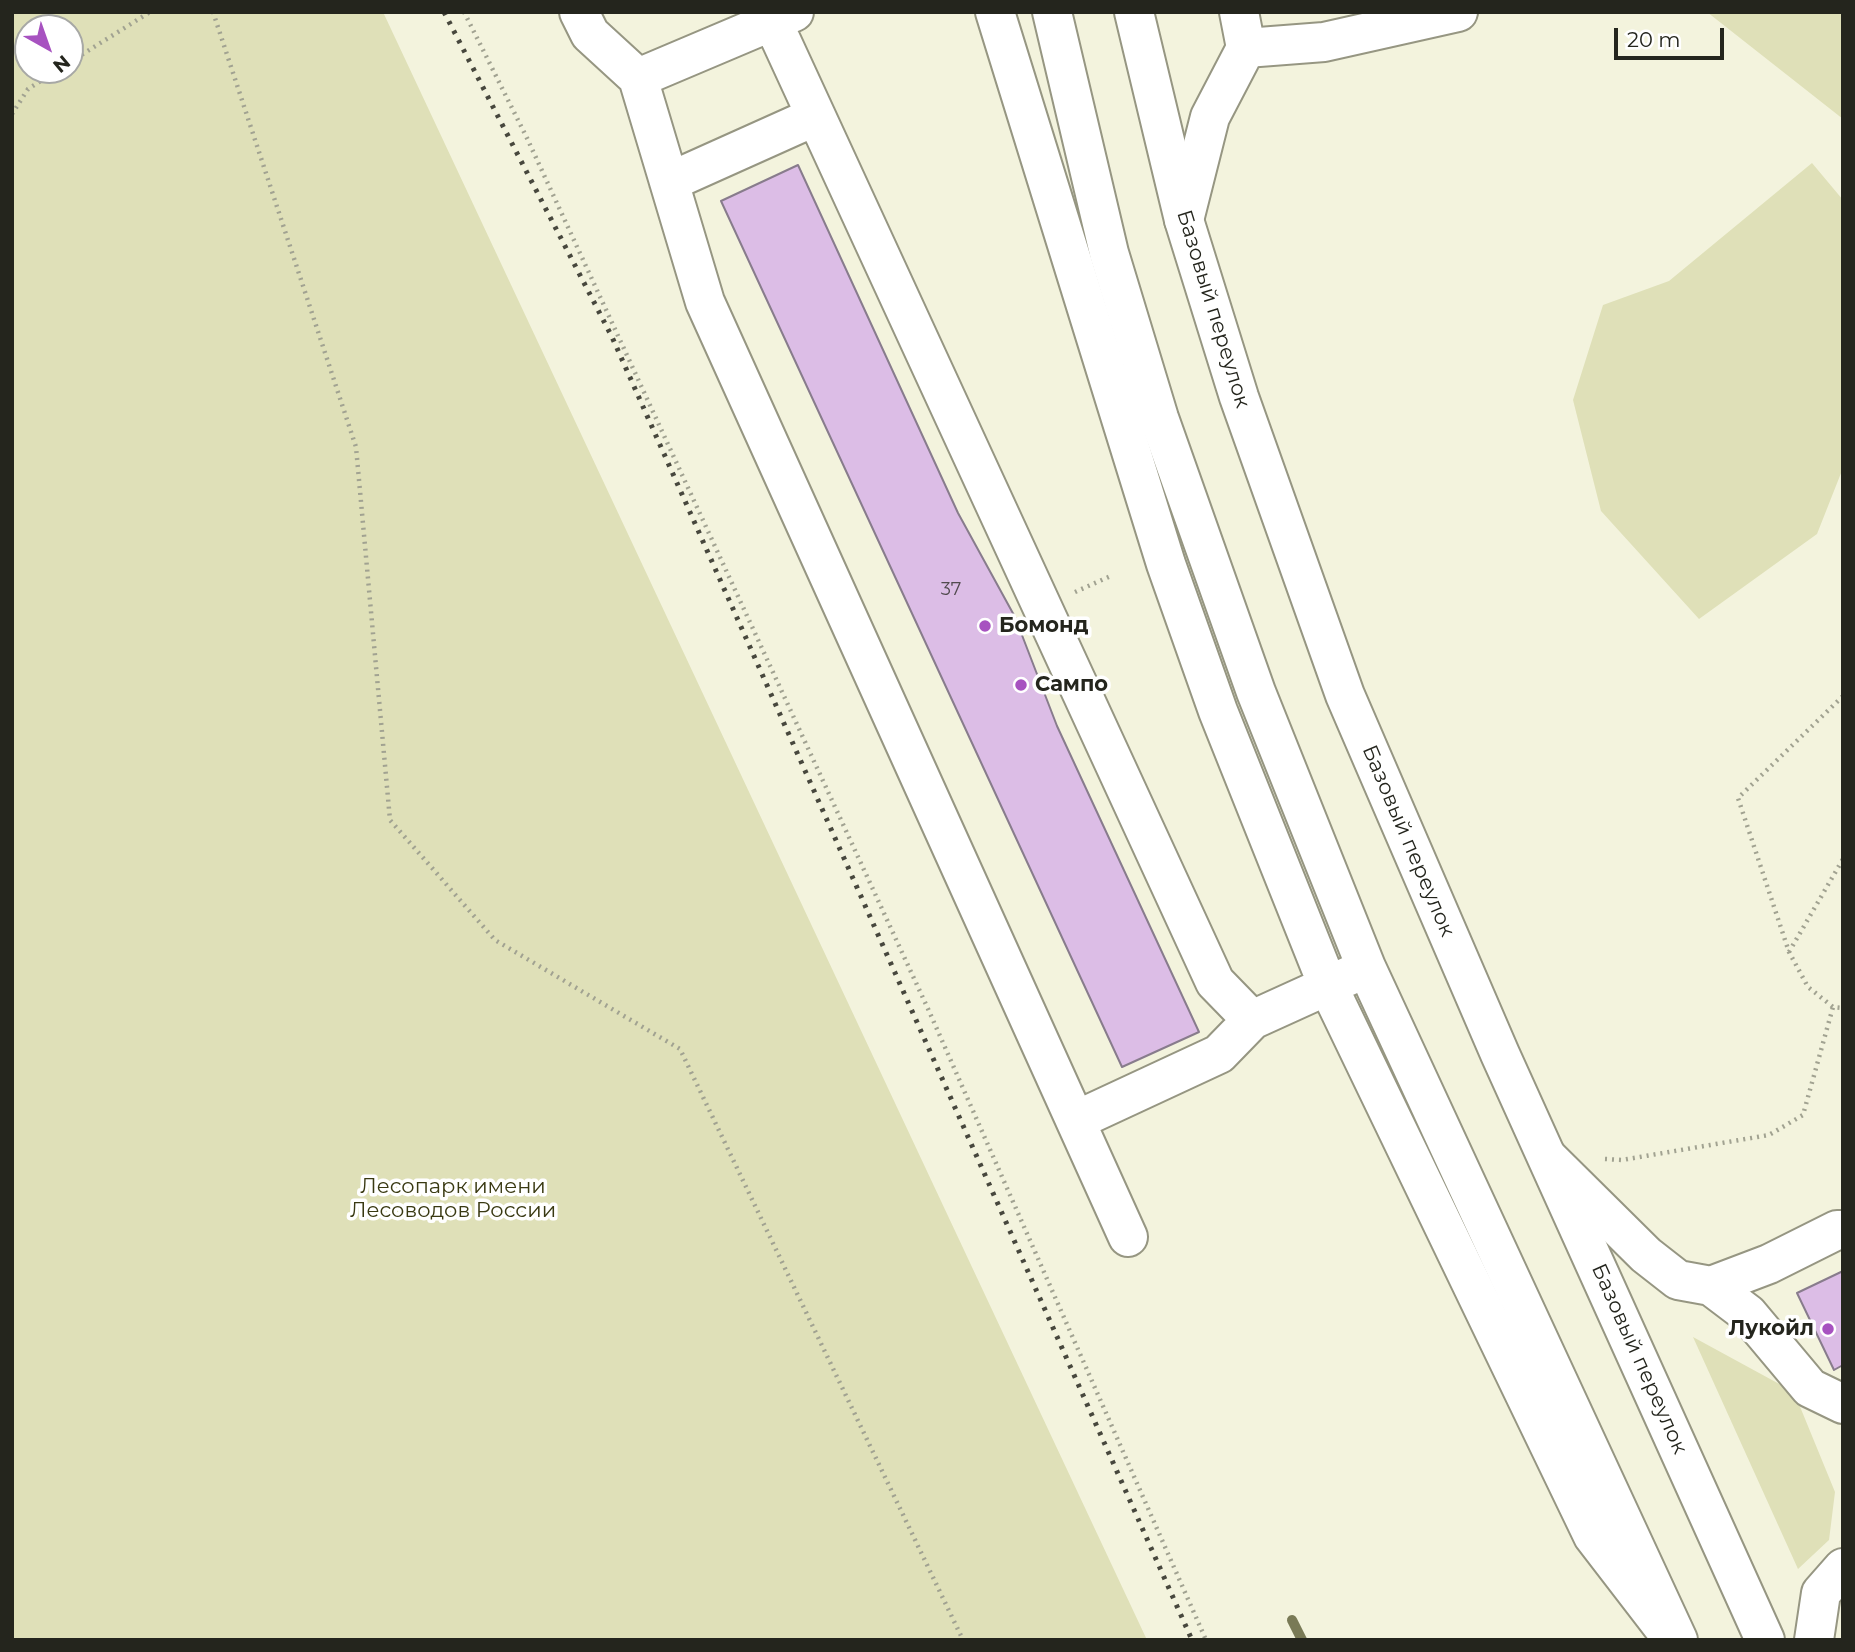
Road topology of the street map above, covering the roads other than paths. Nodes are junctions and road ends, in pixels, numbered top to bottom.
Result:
1 (579, 12) edge
2 (995, 12) edge
3 (1052, 12) edge
4 (1133, 12) edge
5 (1458, 12) edge
6 (778, 15) edge
7 (1243, 30) edge
8 (638, 78) junction
9 (816, 116) junction
10 (669, 182) junction
11 (1184, 220) junction
12 (1109, 253) junction
13 (1098, 340) junction
14 (1366, 967) junction
15 (1328, 986) junction
16 (1252, 1020) junction
17 (1077, 1120) junction
18 (1548, 1158) junction
19 (1843, 1230) edge
20 (1128, 1237) dead end
21 (1711, 1286) junction
22 (1843, 1404) edge
23 (1843, 1568) edge
24 (1676, 1640) edge
25 (1765, 1640) edge
26 (1814, 1640) edge

1 - 8 main road
2 - 13 main road
3 - 12 main road
4 - 11 main road, Базовый переулок
5 - 7 main road
6 - 8 main road
6 - 9 main road
7 - 11 main road
8 - 10 main road
9 - 10 main road
9 - 16 main road
10 - 17 main road
11 - 18 main road, Базовый переулок
12 - 13 main road
12 - 14 main road
13 - 15 main road
14 - 15 main road
14 - 24 main road
15 - 16 main road
15 - 24 main road
16 - 17 main road
17 - 20 main road
18 - 21 main road
18 - 25 main road, Базовый переулок
19 - 21 main road
21 - 22 main road
23 - 26 main road

